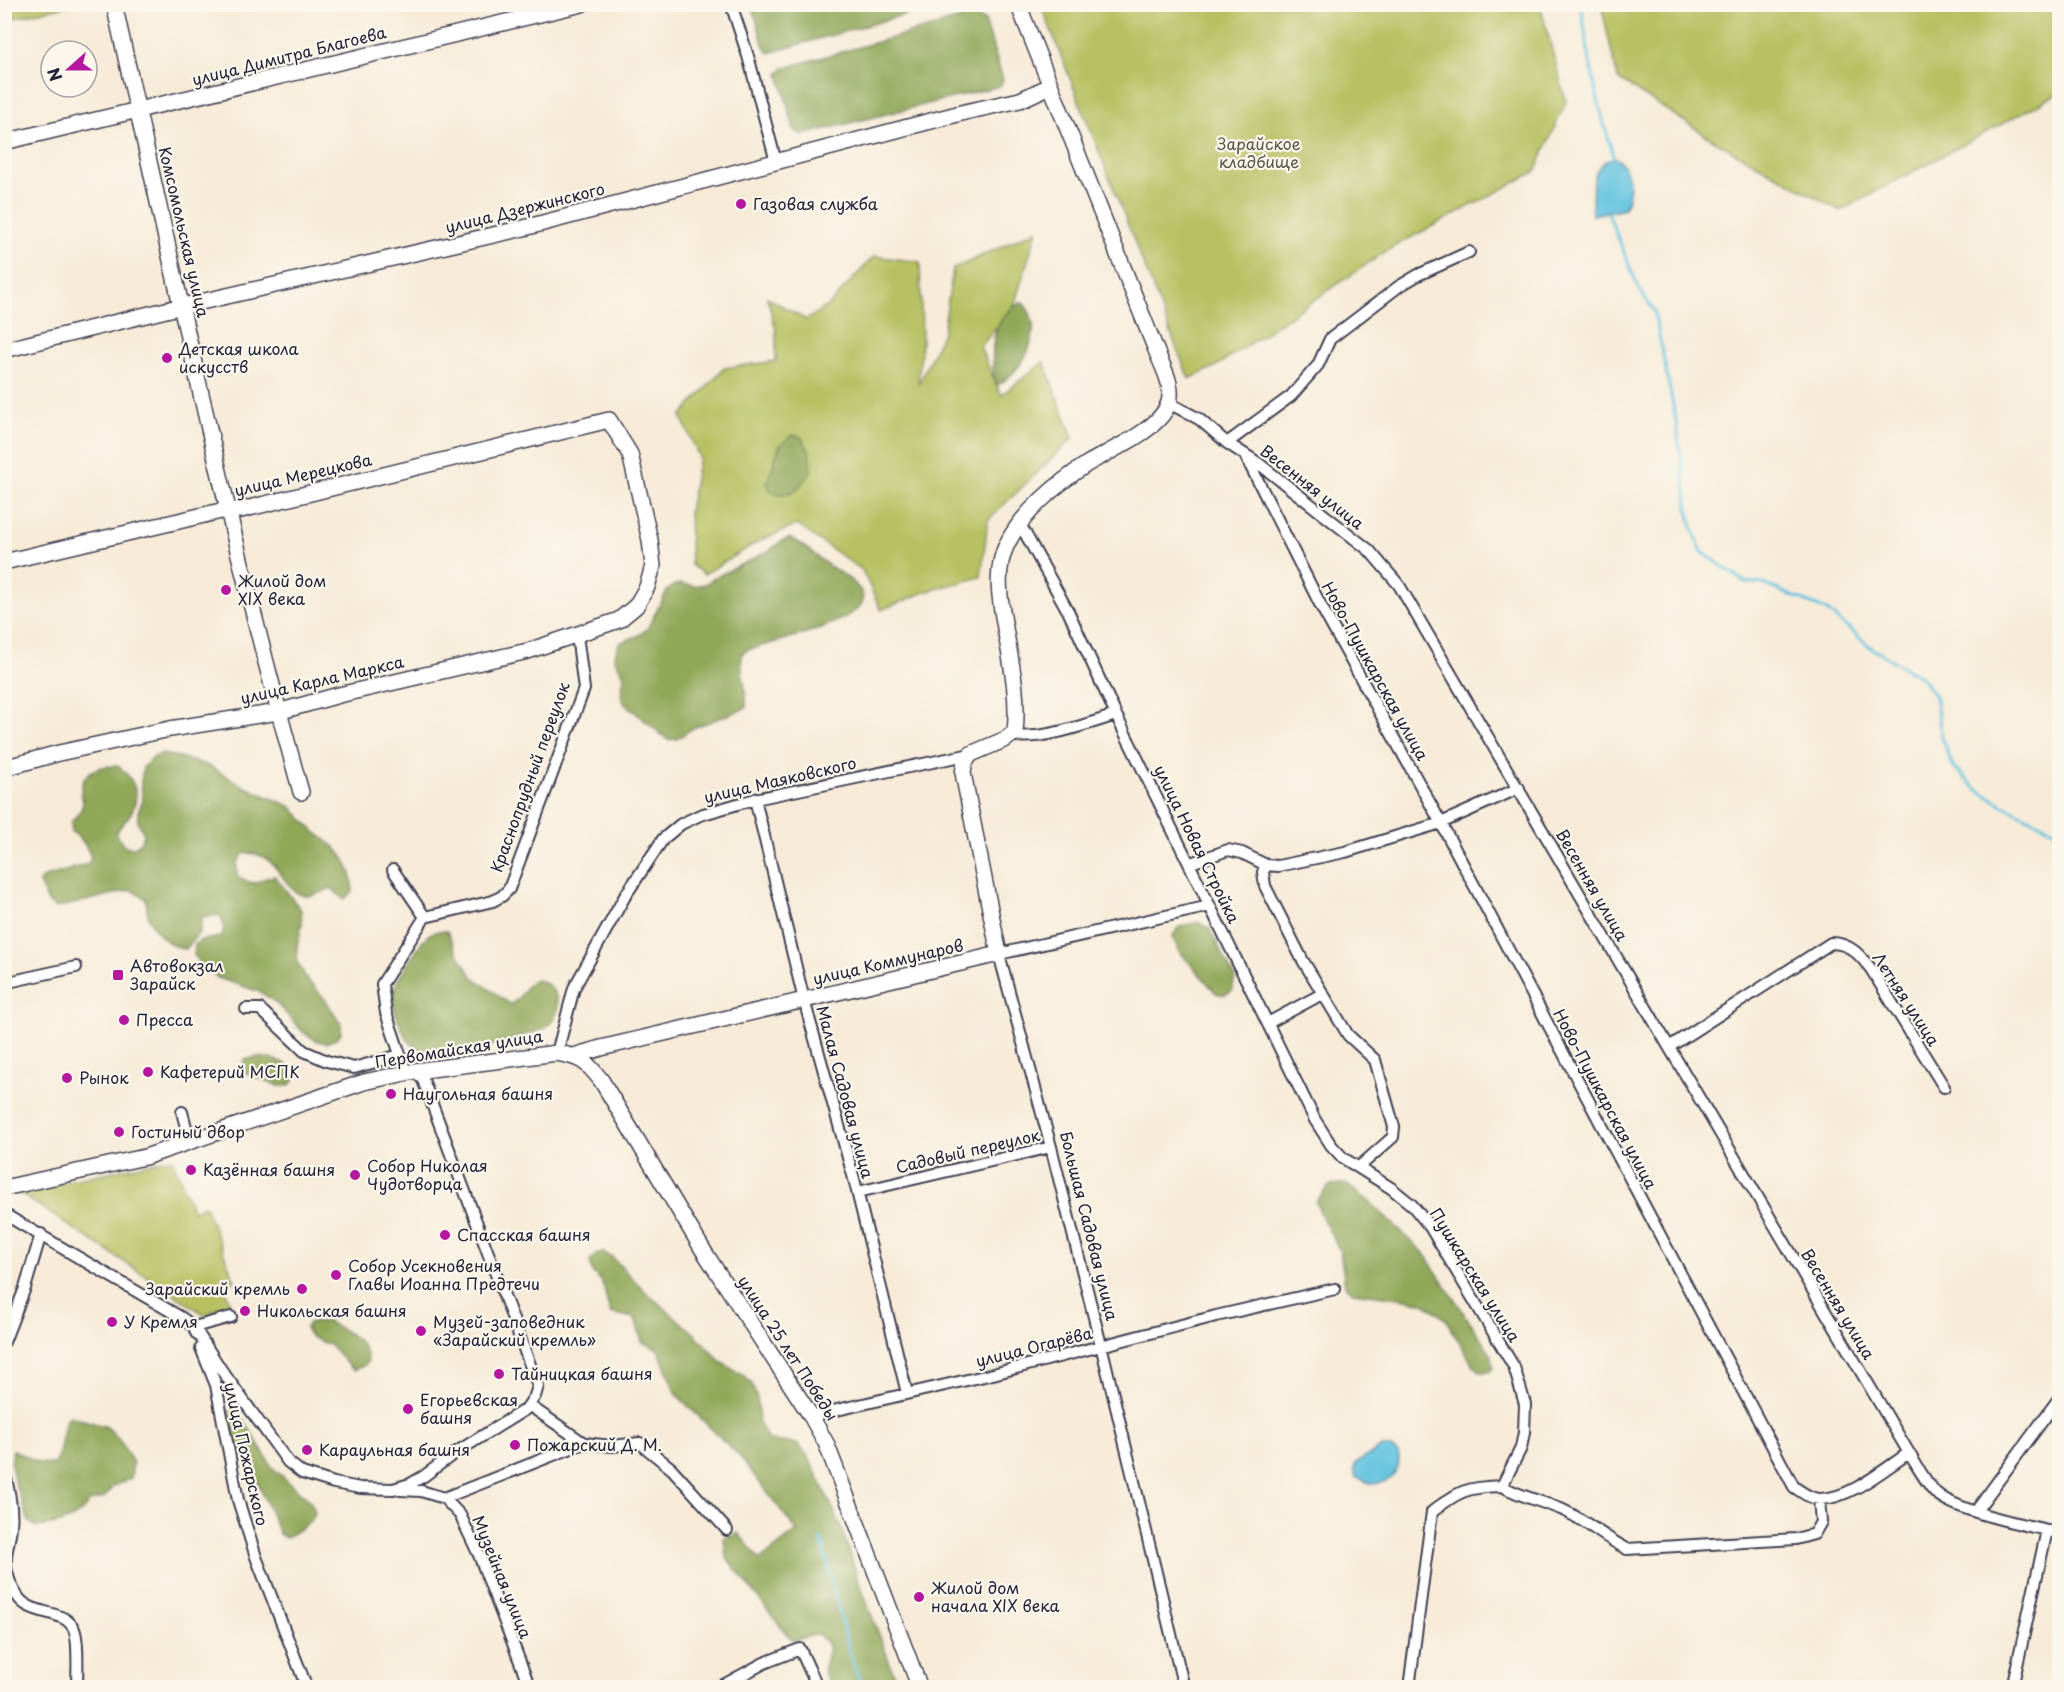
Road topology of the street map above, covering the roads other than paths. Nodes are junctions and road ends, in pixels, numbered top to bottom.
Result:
1 (114, 4) edge
2 (582, 4) edge
3 (731, 4) edge
4 (1018, 4) edge
5 (543, 9) edge
6 (1050, 86) junction
7 (138, 110) junction
8 (4, 142) edge
9 (776, 162) junction
10 (1469, 252) dead end
11 (182, 307) junction
12 (4, 350) edge
13 (1169, 403) junction
14 (1227, 442) junction
15 (1245, 454) junction
16 (228, 511) junction
17 (1020, 524) junction
18 (4, 562) edge
19 (577, 635) junction
20 (278, 712) junction
21 (1116, 715) junction
22 (1015, 732) junction
23 (971, 754) junction
24 (4, 768) edge
25 (1519, 789) junction
26 (301, 792) dead end
27 (755, 799) junction
28 (1441, 823) junction
29 (1191, 863) junction
30 (1266, 865) junction
31 (393, 870) dead end
32 (1210, 906) junction
33 (424, 917) junction
34 (999, 954) junction
35 (76, 967) dead end
36 (4, 983) edge
37 (1323, 994) junction
38 (804, 1000) junction
39 (246, 1009) dead end
40 (1268, 1023) junction
41 (1669, 1047) junction
42 (557, 1053) junction
43 (400, 1055) junction
44 (574, 1056) junction
45 (411, 1071) junction
46 (1944, 1087) dead end
47 (182, 1112) dead end
48 (190, 1142) junction
49 (1051, 1147) junction
50 (1359, 1167) junction
51 (4, 1188) edge
52 (858, 1192) junction
53 (4, 1214) edge
54 (41, 1234) junction
55 (1335, 1289) dead end
56 (231, 1317) dead end
57 (194, 1327) junction
58 (4, 1342) edge
59 (1101, 1345) junction
60 (907, 1393) junction
61 (2060, 1397) edge
62 (530, 1406) junction
63 (811, 1416) junction
64 (584, 1443) junction
65 (1909, 1453) junction
66 (4, 1471) edge
67 (1502, 1486) junction
68 (393, 1489) junction
69 (444, 1498) junction
70 (1820, 1499) junction
71 (1976, 1511) junction
72 (727, 1530) dead end
73 (2047, 1530) junction
74 (2060, 1533) edge
75 (5, 1548) edge
76 (77, 1688) edge
77 (307, 1688) edge
78 (530, 1688) edge
79 (718, 1688) edge
80 (818, 1688) edge
81 (920, 1688) edge
82 (1184, 1688) edge
83 (1409, 1688) edge
84 (2012, 1688) edge

1 - 7 street, Комсомольская улица
2 - 5 street, улица Димитра Благоева
3 - 9 street
4 - 6 street
5 - 7 street, улица Димитра Благоева
6 - 9 street, улица Дзержинского
6 - 13 street
7 - 8 street, улица Димитра Благоева
7 - 11 street, Комсомольская улица
9 - 11 street, улица Дзержинского
10 - 14 street
11 - 12 street, улица Дзержинского
11 - 16 street, Комсомольская улица
13 - 14 street, Весенняя улица
13 - 17 street
14 - 15 street, Весенняя улица
15 - 25 street, Весенняя улица
15 - 28 street, Ново-Пушкарская улица
16 - 18 street, улица Мерецкова
16 - 19 street, улица Мерецкова
16 - 20 street, Комсомольская улица
17 - 21 street, улица Новая Стройка
17 - 22 street
19 - 20 street, улица Карла Маркса
19 - 33 street, Краснопрудный переулок
20 - 24 street, улица Карла Маркса
20 - 26 street, Комсомольская улица
21 - 22 street
21 - 29 street, улица Новая Стройка
22 - 23 street
23 - 27 street, улица Маяковского
23 - 34 street, Большая Садовая улица
25 - 28 street
25 - 41 street, Весенняя улица
27 - 38 street, Малая Садовая улица
27 - 42 street, улица Маяковского
28 - 30 street
28 - 70 street, Ново-Пушкарская улица
29 - 30 street
29 - 32 street, улица Новая Стройка
30 - 37 street
31 - 33 street
32 - 34 street, улица Коммунаров
32 - 40 street, улица Новая Стройка
33 - 43 street
34 - 38 street, улица Коммунаров
34 - 49 street, Большая Садовая улица
35 - 36 street
37 - 40 street
37 - 50 street
38 - 44 street, улица Коммунаров
38 - 52 street, Малая Садовая улица
39 - 43 street
40 - 50 street, улица Новая Стройка
41 - 46 street, Летняя улица
41 - 65 street, Весенняя улица
42 - 44 street, Первомайская улица
42 - 45 street, Первомайская улица
43 - 45 street
44 - 63 street, улица 25 лет Победы
45 - 48 street, Первомайская улица
45 - 62 street
47 - 48 street
48 - 51 street, Первомайская улица
49 - 52 street, Садовый переулок
49 - 59 street, Большая Садовая улица
50 - 67 street, Пушкарская улица
52 - 60 street, Малая Садовая улица
53 - 54 street
54 - 57 street
54 - 58 street
55 - 59 street, улица Огарёва
56 - 57 street
57 - 68 street
57 - 77 street, улица Пожарского
59 - 60 street, улица Огарёва
59 - 82 street, Большая Садовая улица
60 - 63 street, улица Огарёва
61 - 71 street
62 - 64 street
62 - 68 street
63 - 81 street, улица 25 лет Победы
64 - 69 street
64 - 72 street
65 - 70 street
65 - 71 street
66 - 75 street
67 - 70 street
67 - 83 street
68 - 69 street
69 - 78 street, Музейная улица
71 - 73 street
73 - 74 street
73 - 84 street
75 - 76 street
79 - 80 street

